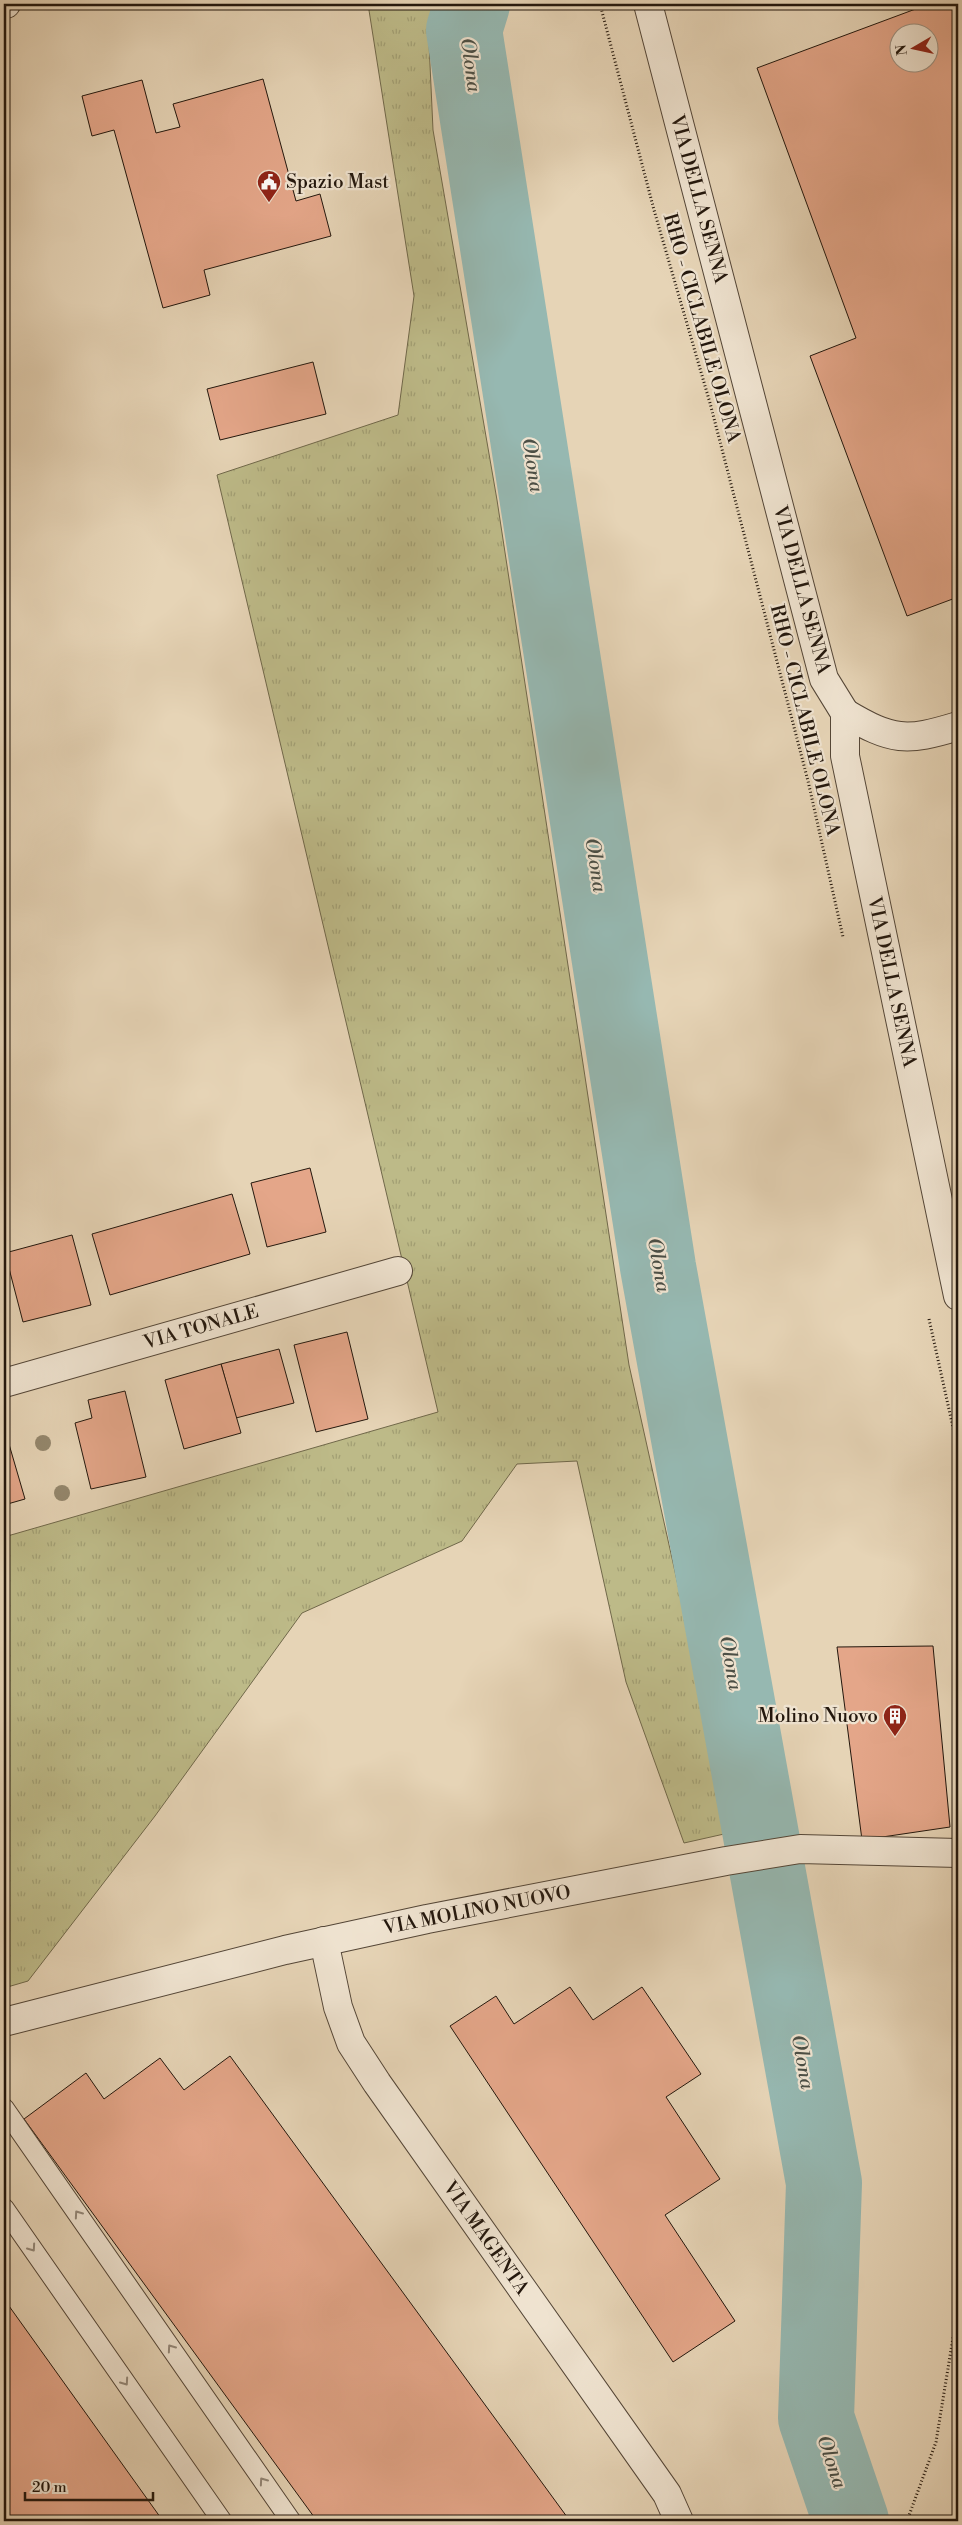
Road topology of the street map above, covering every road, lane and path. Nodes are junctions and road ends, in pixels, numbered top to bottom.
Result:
1 (600, 4) edge
2 (648, 4) edge
3 (845, 713) junction
4 (958, 726) edge
5 (845, 946) dead end
6 (398, 1271) dead end
7 (958, 1296) edge
8 (928, 1314) dead end
9 (4, 1383) edge
10 (958, 1450) edge
11 (958, 1853) edge
12 (324, 1941) junction
13 (4, 2022) edge
14 (4, 2108) edge
15 (4, 2208) edge
16 (958, 2308) edge
17 (222, 2521) edge
18 (291, 2521) edge
19 (679, 2521) edge
20 (907, 2521) edge

1 - 5 path, RHO - CICLABILE OLONA
2 - 3 street, VIA DELLA SENNA
3 - 4 street
3 - 7 street, VIA DELLA SENNA
6 - 9 street, VIA TONALE
8 - 10 path
11 - 12 street, VIA MOLINO NUOVO
12 - 13 street, VIA MOLINO NUOVO
12 - 19 street, VIA MAGENTA
18 -> 14 lane
15 -> 17 lane
16 - 20 path

